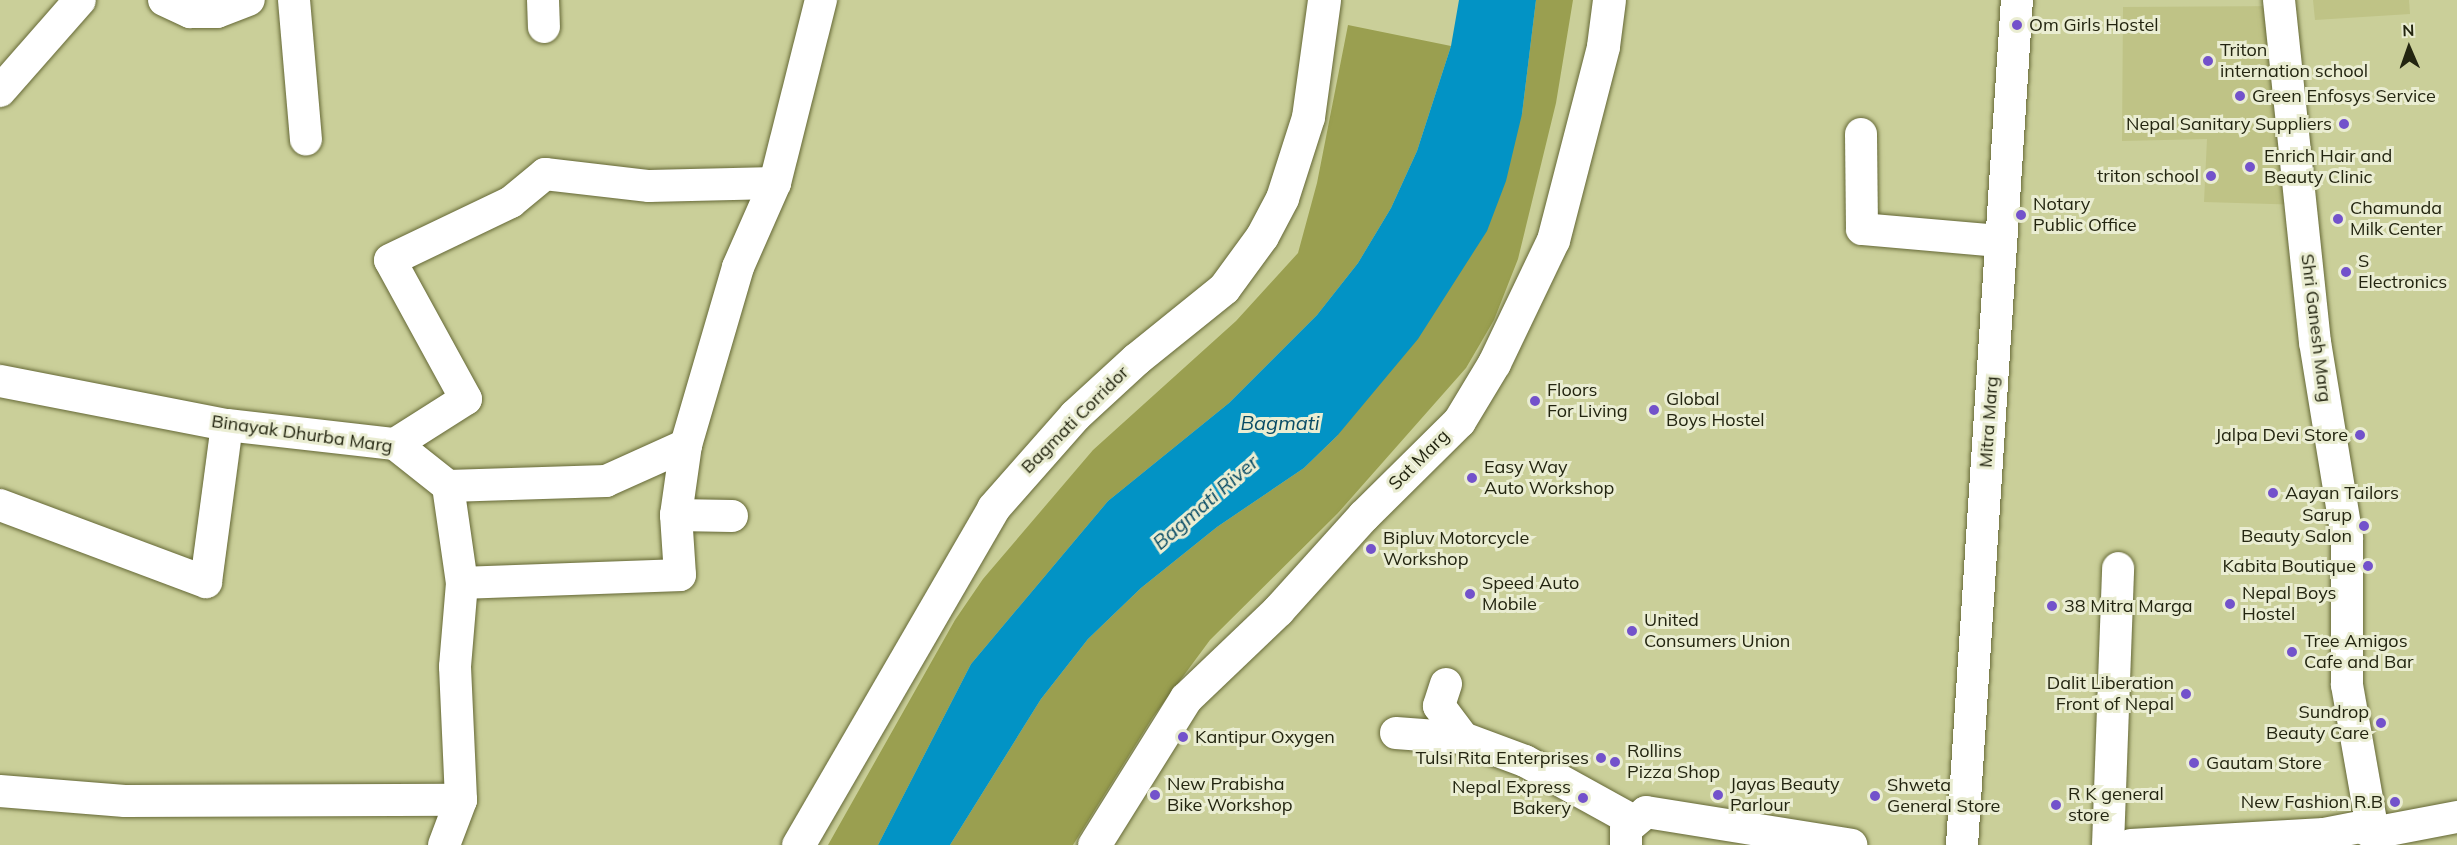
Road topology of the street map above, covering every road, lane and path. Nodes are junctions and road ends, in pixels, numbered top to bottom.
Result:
1 (80, 0) edge
2 (165, 0) edge
3 (249, 0) edge
4 (294, 0) edge
5 (821, 0) edge
6 (1323, 0) edge
7 (1609, 0) edge
8 (2017, 0) edge
9 (2279, 0) edge
10 (0, 91) edge
11 (1861, 134) dead end
12 (306, 139) dead end
13 (775, 183) junction
14 (2000, 241) junction
15 (0, 381) edge
16 (227, 425) junction
17 (395, 444) junction
18 (686, 445) junction
19 (448, 486) junction
20 (0, 505) edge
21 (676, 516) junction
22 (732, 516) dead end
23 (2118, 568) dead end
24 (462, 583) junction
25 (1446, 684) dead end
26 (1396, 733) dead end
27 (1463, 738) junction
28 (0, 791) edge
29 (460, 800) junction
30 (2457, 817) edge
31 (1629, 833) edge
32 (2373, 833) junction
33 (444, 845) edge
34 (798, 845) edge
35 (1094, 845) edge
36 (1851, 845) edge
37 (1962, 845) edge
38 (2108, 845) edge
39 (2131, 845) edge

1 - 10 street
2 - 3 street
4 - 12 street
5 - 13 street
6 - 34 main road, Bagmati Corridor
7 - 35 main road, Sat Marg
8 - 14 street, Mitra Marg
9 - 32 street, Shri Ganesh Marg
11 - 14 street
13 - 17 street
13 - 18 street
14 - 37 street, Mitra Marg
15 - 16 street, Binayak Dhurba Marg
16 - 17 street, Binayak Dhurba Marg
16 - 20 street
17 - 19 street, Binayak Dhurba Marg
18 - 19 street
18 - 21 street
19 - 24 street
21 - 22 street
21 - 24 street
23 - 38 street
24 - 29 street
25 - 27 street
26 - 27 street
27 - 31 street
28 - 29 street
29 - 33 street
30 - 32 street
31 - 36 street
32 - 39 street

